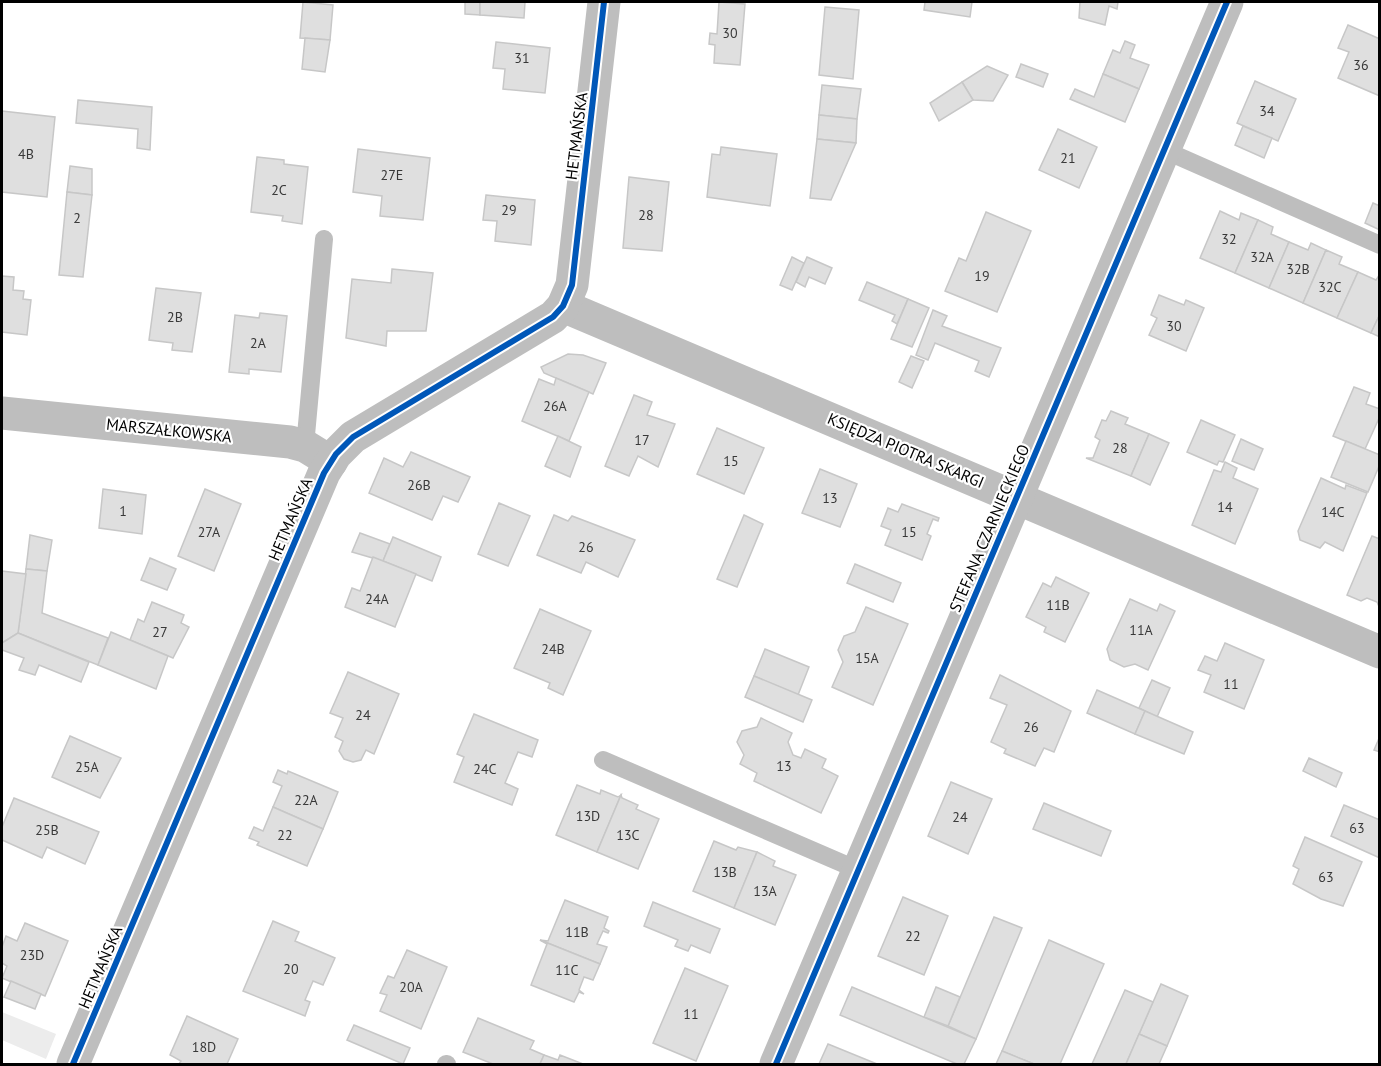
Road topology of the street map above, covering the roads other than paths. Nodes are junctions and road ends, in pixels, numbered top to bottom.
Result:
1 (604, 2) edge
2 (1227, 2) edge
3 (1164, 150) junction
4 (324, 239) dead end
5 (1380, 245) edge
6 (563, 306) junction
7 (2, 413) edge
8 (318, 454) junction
9 (1016, 496) junction
10 (1380, 652) edge
11 (603, 760) dead end
12 (858, 870) junction
13 (73, 1065) edge
14 (776, 1065) edge

1 - 6 street, HETMAŃSKA
2 - 3 street, STEFANA CZARNIECKIEGO
3 - 5 lane
3 - 9 street, STEFANA CZARNIECKIEGO
4 - 8 lane
6 - 8 street, HETMAŃSKA
6 - 9 street, KSIĘDZA PIOTRA SKARGI
7 - 8 street, MARSZAŁKOWSKA
8 - 13 street, HETMAŃSKA
9 - 10 street, KSIĘDZA PIOTRA SKARGI
9 - 12 street, STEFANA CZARNIECKIEGO
11 - 12 lane
12 - 14 street, STEFANA CZARNIECKIEGO

